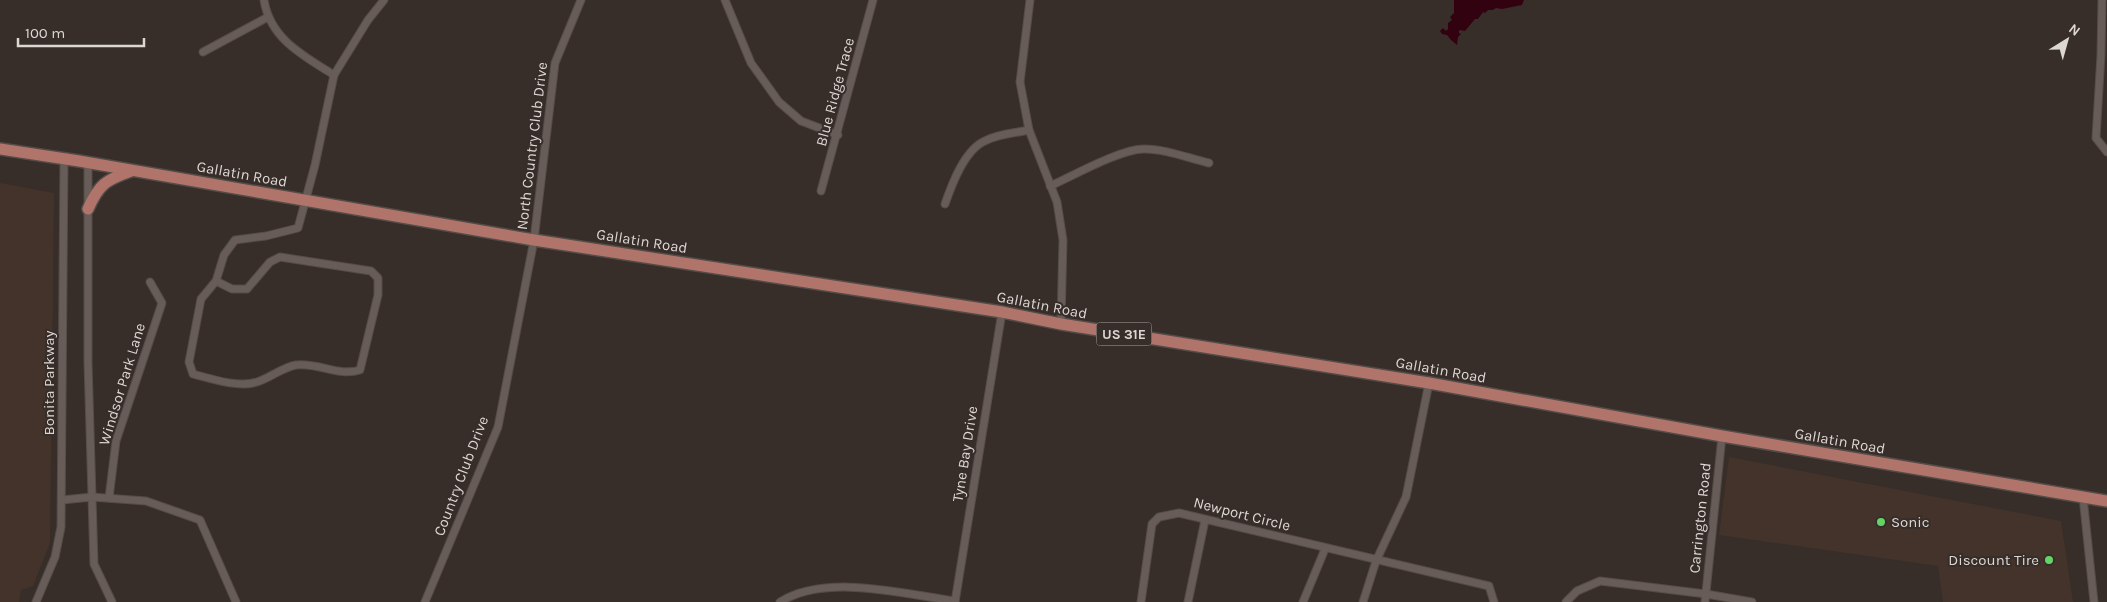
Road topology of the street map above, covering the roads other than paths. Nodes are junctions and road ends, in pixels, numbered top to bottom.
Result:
1 (264, 0) edge
2 (384, 0) edge
3 (581, 0) edge
4 (725, 0) edge
5 (874, 0) edge
6 (1030, 0) edge
7 (2102, 0) edge
8 (268, 17) junction
9 (202, 52) dead end
10 (334, 75) junction
11 (1029, 130) junction
12 (838, 135) junction
13 (0, 149) edge
14 (2107, 152) edge
15 (64, 159) junction
16 (88, 162) junction
17 (1209, 163) dead end
18 (132, 170) junction
19 (1050, 186) junction
20 (822, 191) dead end
21 (307, 200) junction
22 (945, 204) dead end
23 (88, 209) junction
24 (534, 240) junction
25 (216, 281) junction
26 (150, 282) dead end
27 (1002, 312) junction
28 (1061, 324) junction
29 (1430, 383) junction
30 (1722, 436) junction
31 (92, 497) junction
32 (2083, 497) junction
33 (109, 498) junction
34 (62, 500) junction
35 (2107, 501) edge
36 (1205, 520) junction
37 (1325, 549) junction
38 (1376, 561) junction
39 (1706, 598) edge
40 (955, 601) edge
41 (36, 602) edge
42 (112, 602) edge
43 (236, 602) edge
44 (426, 602) edge
45 (780, 602) edge
46 (1141, 602) edge
47 (1188, 602) edge
48 (1303, 602) edge
49 (1362, 602) edge
50 (1494, 602) edge
51 (1566, 602) edge
52 (1752, 602) edge
53 (2094, 602) edge

1 - 8 street
2 - 10 street
3 - 24 street, North Country Club Drive
4 - 12 street
5 - 12 street, Blue Ridge Trace
6 - 11 street
7 - 14 street
8 - 9 street
8 - 10 street
10 - 21 street
11 - 19 street
11 - 22 street
12 - 20 street, Blue Ridge Trace
13 - 15 main road, Gallatin Road / US 31E
15 - 16 main road, Gallatin Road / US 31E
15 - 34 street, Bonita Parkway
16 - 18 main road, Gallatin Road / US 31E
16 - 23 street
17 - 19 street
18 - 21 main road, Gallatin Road / US 31E
18 - 23 main road
19 - 28 street
21 - 24 main road, Gallatin Road / US 31E
21 - 25 street
23 - 31 street
24 - 27 main road, Gallatin Road / US 31E
24 - 44 street, Country Club Drive
25 - 25 street
26 - 33 street, Windsor Park Lane
27 - 28 main road, Gallatin Road / US 31E
27 - 40 street, Tyne Bay Drive
28 - 29 main road, Gallatin Road / US 31E
29 - 30 main road, Gallatin Road / US 31E
29 - 38 street
30 - 32 main road, Gallatin Road / US 31E
30 - 39 street, Carrington Road
31 - 33 street
31 - 34 street
31 - 42 street
32 - 35 main road, Gallatin Road / US 31E
32 - 53 street
33 - 43 street
34 - 41 street, Bonita Parkway
36 - 37 street, Newport Circle
36 - 46 street, Newport Circle
36 - 47 street
37 - 38 street, Newport Circle
37 - 48 street
38 - 49 street
38 - 50 street, Newport Circle
39 - 51 street
39 - 52 street
40 - 45 street, Tyne Bay Drive

